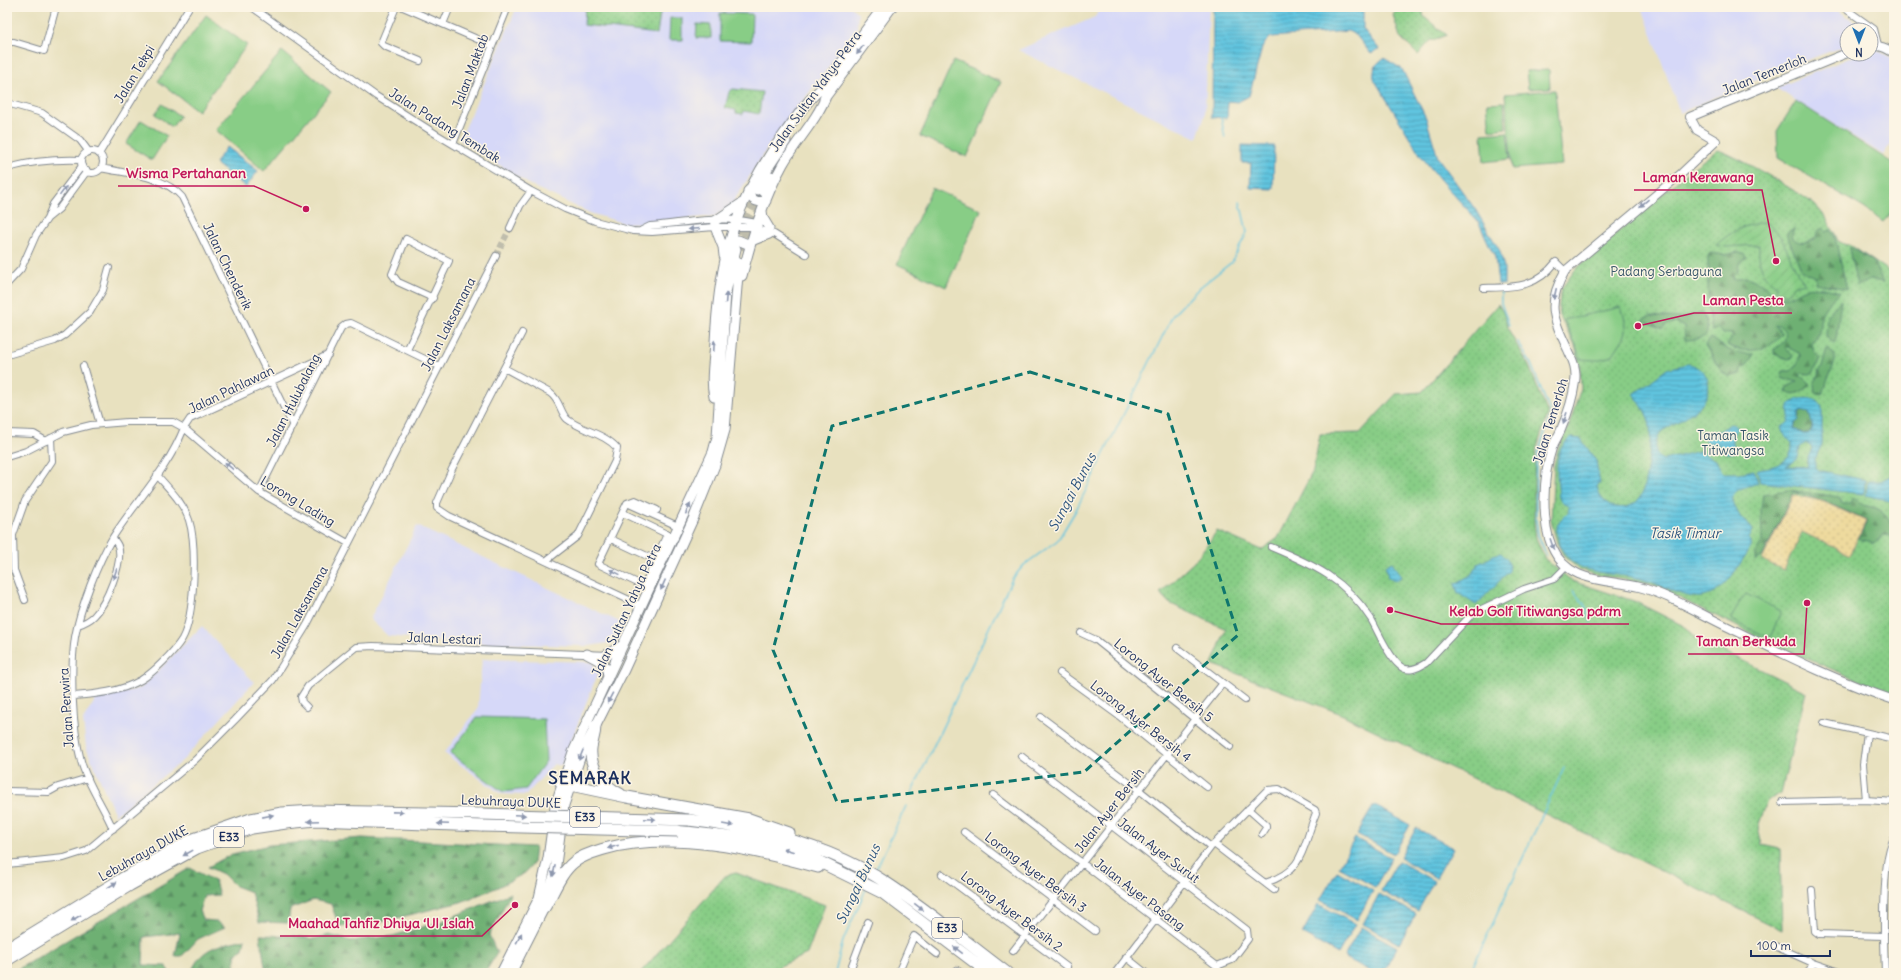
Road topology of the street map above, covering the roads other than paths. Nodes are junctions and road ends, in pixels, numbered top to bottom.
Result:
1 (56, 7) edge
2 (189, 7) edge
3 (396, 7) edge
4 (403, 7) edge
5 (450, 7) edge
6 (508, 7) edge
7 (883, 7) edge
8 (892, 7) edge
9 (1843, 7) edge
10 (256, 8) edge
11 (1864, 22) edge
12 (443, 24) junction
13 (7, 42) edge
14 (492, 45) junction
15 (1879, 47) edge
16 (1894, 53) edge
17 (1839, 56) edge
18 (420, 61) dead end
19 (825, 91) junction
20 (7, 103) edge
21 (453, 144) junction
22 (89, 152) junction
23 (98, 154) junction
24 (82, 163) junction
25 (7, 168) edge
26 (101, 168) junction
27 (87, 172) junction
28 (531, 191) junction
29 (758, 193) junction
30 (742, 203) junction
31 (762, 211) junction
32 (47, 219) junction
33 (734, 223) junction
34 (715, 224) junction
35 (756, 225) junction
36 (510, 228) tunnel mouth
37 (771, 232) junction
38 (751, 243) junction
39 (736, 247) junction
40 (806, 254) dead end
41 (496, 256) tunnel mouth
42 (724, 258) junction
43 (109, 268) dead end
44 (1565, 271) junction
45 (7, 284) edge
46 (1484, 288) dead end
47 (433, 298) junction
48 (522, 333) dead end
49 (407, 350) junction
50 (7, 355) edge
51 (328, 355) junction
52 (306, 365) junction
53 (83, 366) dead end
54 (439, 366) junction
55 (504, 368) junction
56 (317, 376) junction
57 (272, 381) junction
58 (728, 401) junction
59 (717, 412) junction
60 (100, 424) junction
61 (292, 424) junction
62 (184, 428) junction
63 (7, 433) edge
64 (49, 440) junction
65 (7, 457) edge
66 (157, 475) junction
67 (259, 492) junction
68 (627, 503) junction
69 (657, 510) dead end
70 (623, 513) junction
71 (680, 527) junction
72 (671, 536) junction
73 (113, 538) junction
74 (611, 539) junction
75 (348, 543) junction
76 (1271, 546) dead end
77 (547, 560) junction
78 (659, 562) junction
79 (1565, 565) junction
80 (647, 587) junction
81 (25, 600) dead end
82 (642, 606) junction
83 (78, 625) junction
84 (1082, 633) dead end
85 (641, 635) junction
86 (623, 646) junction
87 (1177, 648) dead end
88 (587, 654) junction
89 (606, 655) junction
90 (619, 655) junction
91 (624, 670) junction
92 (1060, 673) dead end
93 (607, 682) junction
94 (1223, 683) junction
95 (74, 696) junction
96 (1245, 700) dead end
97 (1894, 700) edge
98 (307, 707) dead end
99 (1041, 717) dead end
100 (1195, 719) junction
101 (1824, 724) dead end
102 (595, 726) junction
103 (1867, 732) junction
104 (1894, 739) edge
105 (1230, 747) dead end
106 (1167, 755) junction
107 (1021, 756) dead end
108 (88, 778) junction
109 (566, 784) junction
110 (1207, 787) dead end
111 (1139, 790) junction
112 (7, 791) edge
113 (993, 794) dead end
114 (627, 798) junction
115 (1866, 800) junction
116 (1782, 802) dead end
117 (1894, 802) edge
118 (1248, 809) junction
119 (1111, 826) junction
120 (114, 829) junction
121 (964, 832) dead end
122 (1262, 834) dead end
123 (1894, 839) edge
124 (1213, 846) junction
125 (836, 857) junction
126 (1082, 863) junction
127 (7, 864) edge
128 (942, 874) dead end
129 (849, 876) junction
130 (866, 878) junction
131 (1183, 882) junction
132 (1265, 883) junction
133 (885, 888) junction
134 (1274, 890) dead end
135 (1812, 890) dead end
136 (1053, 899) junction
137 (544, 908) junction
138 (1155, 919) junction
139 (868, 922) dead end
140 (1095, 931) dead end
141 (1025, 935) junction
142 (1884, 936) junction
143 (1775, 946) dead end
144 (7, 949) edge
145 (1012, 951) dead end
146 (937, 954) dead end
147 (1126, 957) junction
148 (7, 960) edge
149 (1813, 963) junction
150 (1217, 966) junction
151 (1068, 967) dead end
152 (501, 973) edge
153 (511, 973) edge
154 (849, 973) edge
155 (898, 973) edge
156 (989, 973) edge
157 (1007, 973) edge
158 (1115, 973) edge
159 (1146, 973) edge
160 (1219, 973) edge
161 (1808, 973) edge
162 (1842, 973) edge
163 (1885, 973) edge

1 - 13 street
2 - 23 street, Jalan Tekpi
3 - 18 street
4 - 12 street
5 - 12 street
6 - 14 street, Jalan Maktab
7 - 19 main road, Jalan Sultan Yahya Petra
8 -> 19 main road, Jalan Sultan Yahya Petra
9 - 11 street
10 - 21 street, Jalan Padang Tembak
12 - 14 street
14 - 21 street, Jalan Maktab
15 - 16 street
17 -> 44 street, Jalan Temerloh
19 - 29 main road, Jalan Sultan Yahya Petra
19 - 29 main road
20 - 22 street
21 - 28 street, Jalan Padang Tembak
22 - 23 street
22 - 24 street
23 - 26 street
24 - 25 street
24 - 27 street
32 -> 24 street
26 - 27 street
26 - 57 street, Jalan Chenderik
27 - 32 street
28 - 34 street, Jalan Padang Tembak
28 - 36 street
29 - 30 main road
29 - 31 main road
30 - 33 main road
30 - 34 main road
31 - 35 main road
31 - 37 main road
32 - 45 street
33 - 34 street, Jalan Padang Tembak
33 - 35 street, Jalan Padang Tembak
33 - 39 main road
34 - 42 main road
35 - 37 street, Jalan Padang Tembak
35 - 38 main road
37 - 38 main road
37 - 40 street, Jalan Padang Tembak
38 - 39 main road
38 - 58 main road
39 - 42 main road
39 - 58 main road, Jalan Sultan Yahya Petra
59 -> 39 main road, Jalan Sultan Yahya Petra
41 - 54 street, Jalan Laksamana
59 -> 42 main road
43 - 50 street
44 - 46 street
44 -> 79 street, Jalan Temerloh
47 - 47 street
47 - 49 street
48 - 55 street
49 - 51 street, Jalan Hulubalang
49 - 54 street
51 - 52 street, Jalan Pahlawan
51 - 56 street, Jalan Hulubalang
52 - 56 street
52 - 57 street, Jalan Pahlawan
53 - 60 street
54 - 75 street, Jalan Laksamana
55 - 77 street
55 - 77 street
56 - 61 street, Jalan Hulubalang
57 - 61 street, Jalan Chenderik
57 - 62 street, Jalan Pahlawan
58 -> 85 main road, Jalan Sultan Yahya Petra
71 -> 59 main road, Jalan Sultan Yahya Petra
60 - 62 street, Jalan Pahlawan
60 - 64 street, Jalan Pahlawan
61 - 67 street, Jalan Hulubalang
62 - 66 street, Jalan Perwira
67 -> 62 street, Lorong Lading
63 - 64 street
64 - 65 street, Jalan Pahlawan
64 - 81 street
66 - 73 street, Jalan Perwira
66 - 95 street
67 - 75 street, Lorong Lading
68 - 69 street
68 - 70 street
68 - 71 street
70 - 72 street
70 - 74 street
71 - 72 main road, Jalan Sultan Yahya Petra
72 - 78 main road, Jalan Sultan Yahya Petra
73 - 83 street, Jalan Perwira
73 -> 83 street
74 - 78 street
80 -> 74 street
75 - 120 street, Jalan Laksamana
76 - 79 street
77 - 82 street
78 - 80 main road, Jalan Sultan Yahya Petra
79 - 97 street
80 - 82 main road, Jalan Sultan Yahya Petra
82 - 86 main road, Jalan Sultan Yahya Petra
83 - 95 street, Jalan Perwira
84 - 100 street, Lorong Ayer Bersih 5
85 - 90 main road
85 - 91 main road, Jalan Sultan Yahya Petra
86 - 89 main road
86 - 90 main road, Jalan Sultan Yahya Petra
87 - 94 street
88 - 89 street, Jalan Lestari
88 - 93 main road
88 - 98 street, Jalan Lestari
89 - 90 street, Jalan Lestari
90 - 91 main road
90 - 93 main road, Jalan Sultan Yahya Petra
91 -> 102 main road, Jalan Sultan Yahya Petra
92 - 106 street, Lorong Ayer Bersih 4
93 - 109 main road, Jalan Sultan Yahya Petra
94 - 96 street
94 - 100 street, Jalan Ayer Bersih
95 - 108 street, Jalan Perwira
99 - 111 street
100 - 105 street, Lorong Ayer Bersih 5
100 - 106 street, Jalan Ayer Bersih
101 - 103 street
102 -> 109 main road, Jalan Sultan Yahya Petra
102 - 114 highway
103 - 104 street
103 - 115 street
106 - 110 street, Lorong Ayer Bersih 4
106 - 111 street, Jalan Ayer Bersih
107 - 119 street, Jalan Ayer Surut
108 - 112 street
108 - 120 street, Jalan Perwira
109 - 114 highway
109 -> 137 main road, Jalan Sultan Yahya Petra
152 -> 109 main road, Jalan Sultan Yahya Petra
111 - 119 street, Jalan Ayer Bersih
111 - 124 street
113 - 126 street, Jalan Ayer Pasang
114 - 125 highway
115 - 116 street
115 - 117 street
118 - 122 street
118 - 124 street
118 - 132 street
119 - 126 street, Jalan Ayer Bersih
119 - 131 street, Jalan Ayer Surut
120 - 127 street, Jalan Laksamana
121 - 136 street, Lorong Ayer Bersih 3
123 - 142 street
124 - 131 street
124 - 132 street
125 - 130 highway, Lebuhraya DUKE / E33
144 -> 125 highway, Lebuhraya DUKE / E33, bridge
126 - 136 street, Jalan Ayer Bersih
126 - 138 street, Jalan Ayer Pasang
128 - 141 street, Lorong Ayer Bersih 2
129 - 130 highway, Lebuhraya DUKE / E33
129 -> 137 highway
129 -> 148 highway, Lebuhraya DUKE / E33, bridge
130 - 133 highway, Lebuhraya DUKE / E33
131 - 138 street
131 - 150 street, Jalan Ayer Surut
132 - 134 street
156 -> 133 highway, Lebuhraya DUKE / E33
133 -> 157 highway, Lebuhraya DUKE / E33
135 - 142 street
136 - 140 street, Lorong Ayer Bersih 3
136 - 141 street, Jalan Ayer Bersih
137 - 153 main road, Jalan Sultan Yahya Petra
138 - 147 street
138 - 150 street, Jalan Ayer Pasang
139 - 154 street
141 - 145 street, Jalan Ayer Bersih
141 - 151 street, Lorong Ayer Bersih 2
142 - 163 street
143 - 149 street
146 - 155 street
147 - 158 street
147 - 159 street
149 - 161 street
149 - 162 street
150 - 160 street

